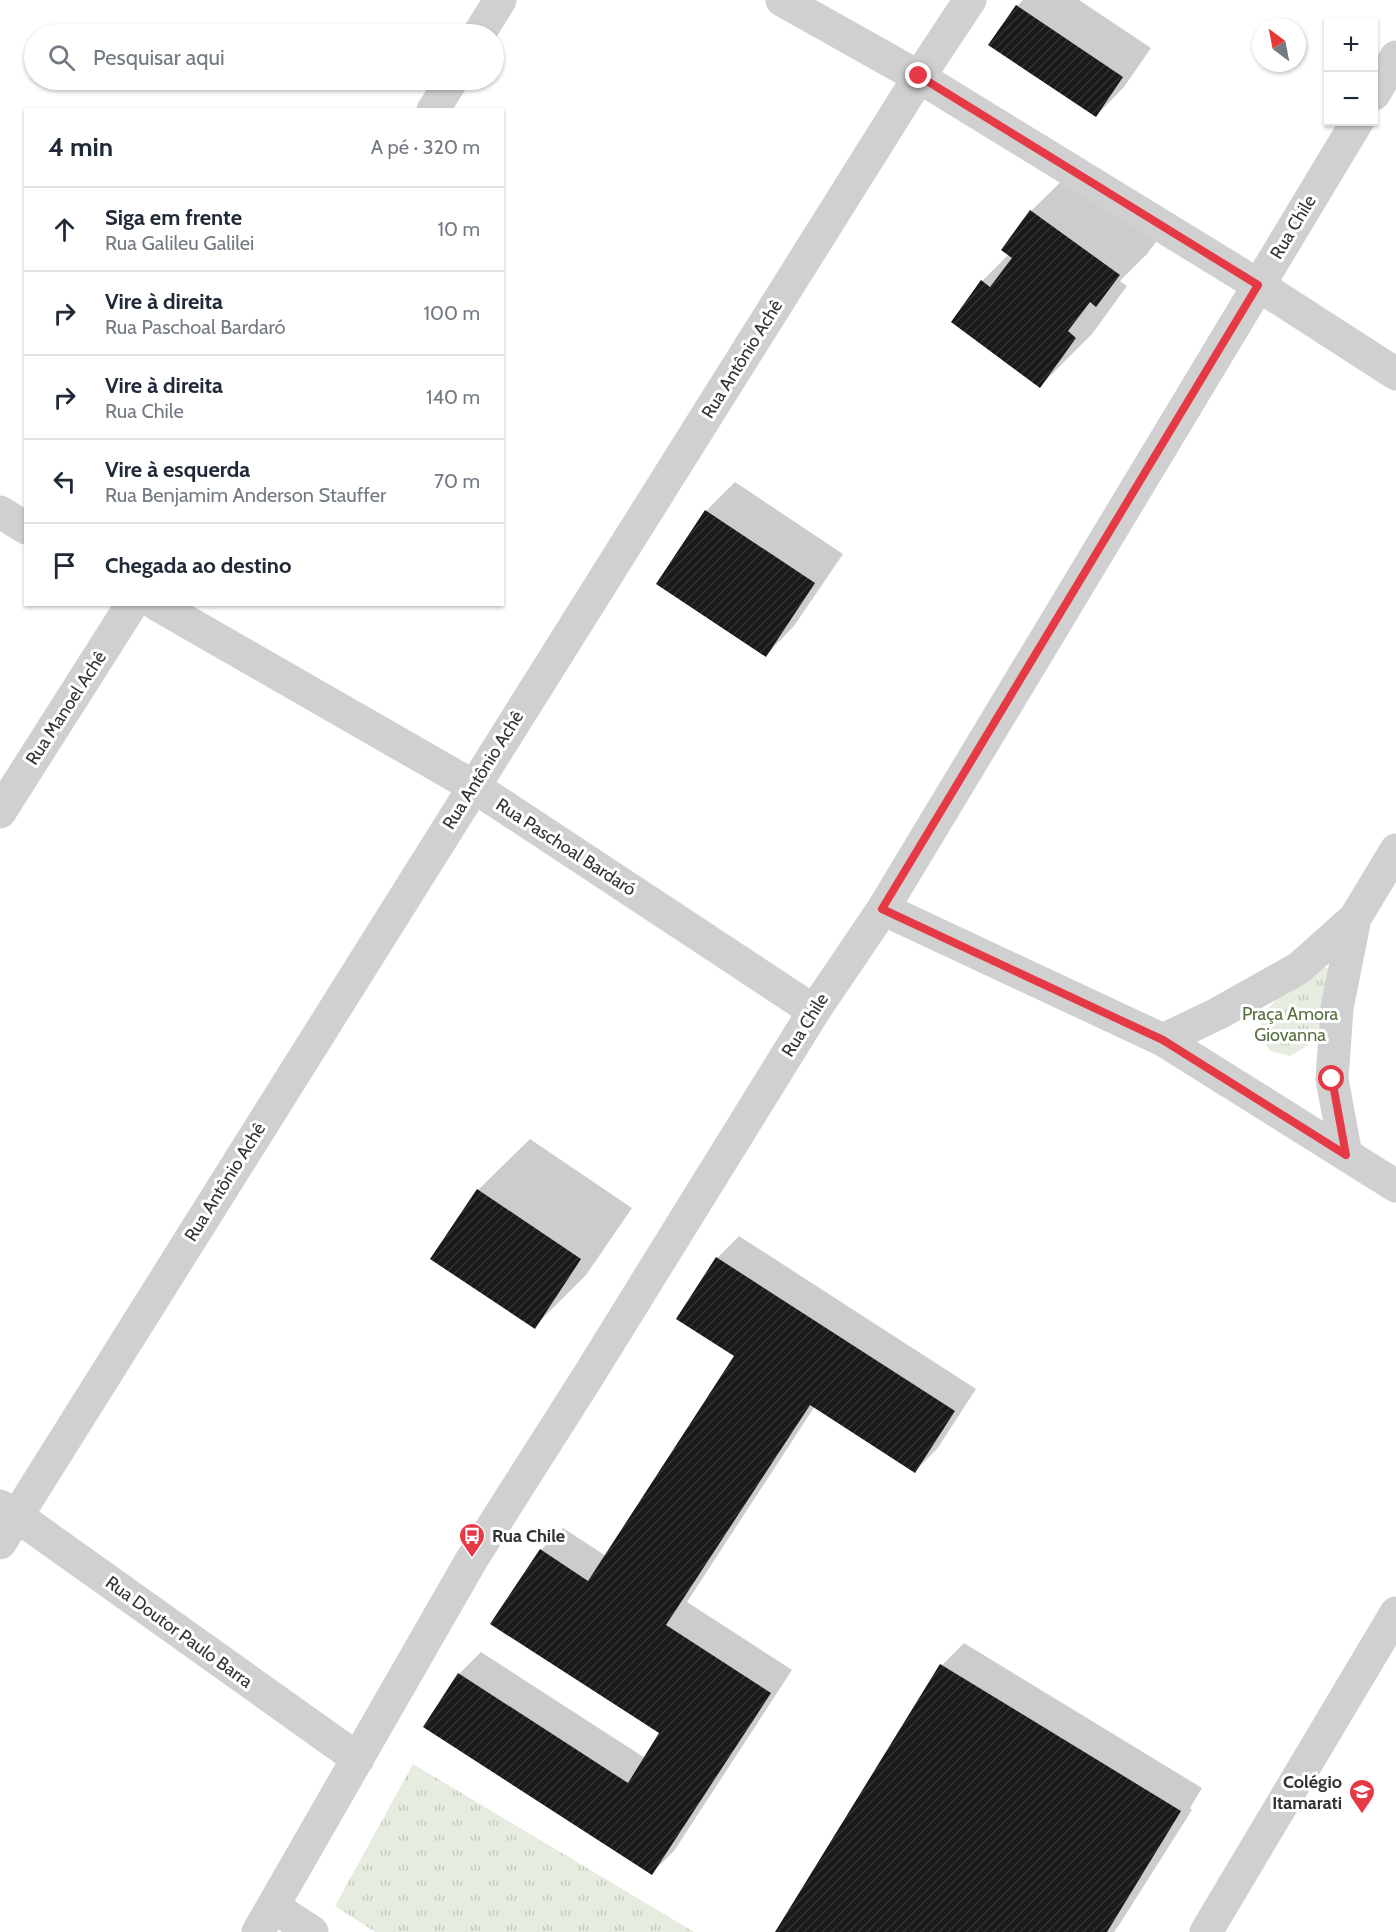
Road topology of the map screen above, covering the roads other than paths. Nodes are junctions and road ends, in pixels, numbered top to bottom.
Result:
1 (500, 0) edge
2 (782, 0) edge
3 (970, 0) edge
4 (485, 24) edge
5 (1396, 57) edge
6 (919, 76) junction
7 (1378, 87) edge
8 (446, 90) edge
9 (435, 108) edge
10 (1355, 126) edge
11 (1258, 285) junction
12 (1396, 374) edge
13 (0, 512) edge
14 (24, 527) edge
15 (131, 606) edge
16 (159, 606) edge
17 (473, 786) junction
18 (0, 812) edge
19 (1396, 850) edge
20 (882, 909) junction
21 (1355, 918) junction
22 (813, 1011) junction
23 (1163, 1040) junction
24 (1346, 1155) junction
25 (1396, 1186) edge
26 (8, 1511) edge
27 (0, 1543) edge
28 (1396, 1613) edge
29 (358, 1760) junction
30 (266, 1920) edge
31 (312, 1932) edge
32 (1206, 1932) edge

1 - 4 street
2 - 6 street
3 - 6 street, Rua Antônio Achê
5 - 7 street
6 - 11 street
6 - 17 street, Rua Antônio Achê
8 - 9 street
10 - 11 street, Rua Chile
11 - 12 street
11 - 20 street, Rua Chile
13 - 14 street
15 - 18 street, Rua Manoel Achê
16 - 17 street, Rua Paschoal Bardaró
17 - 22 street, Rua Paschoal Bardaró
17 - 26 street, Rua Antônio Achê
19 - 21 street
20 - 22 street, Rua Chile
20 - 23 street
21 - 23 street
21 - 24 street
22 - 29 street, Rua Chile
23 - 24 street
24 - 25 street
26 - 27 street, Rua Antônio Achê
26 - 29 street, Rua Doutor Paulo Barra
28 - 32 street
29 - 30 street, Rua Chile
30 - 31 street

